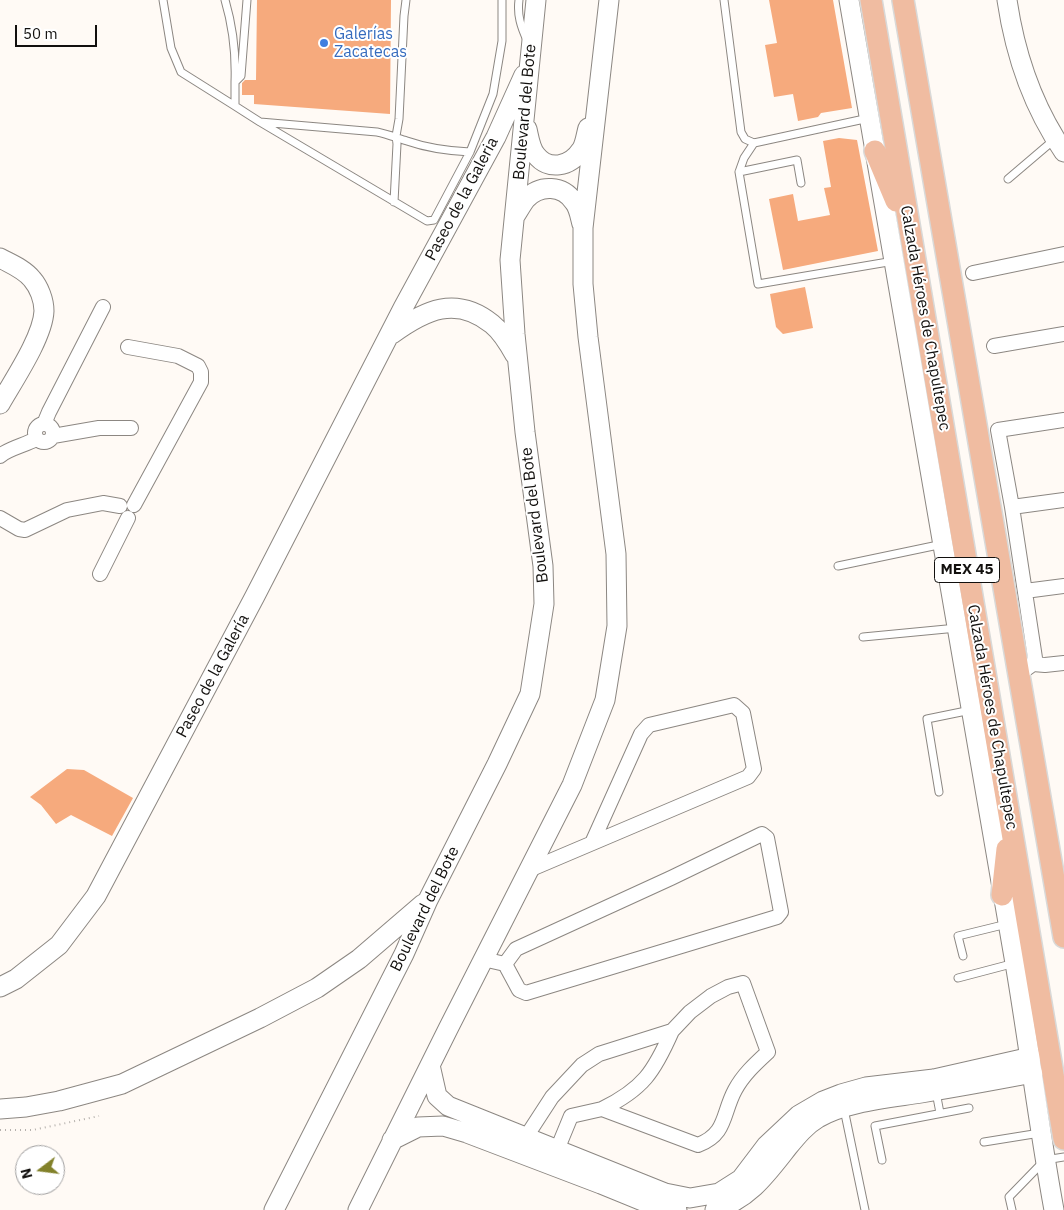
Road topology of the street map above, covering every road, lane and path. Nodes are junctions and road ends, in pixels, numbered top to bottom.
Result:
1 (163, 0) edge
2 (225, 0) edge
3 (247, 0) edge
4 (406, 0) edge
5 (502, 0) edge
6 (519, 0) edge
7 (536, 0) edge
8 (609, 0) edge
9 (724, 0) edge
10 (849, 0) edge
11 (870, 0) edge
12 (904, 0) edge
13 (996, 0) edge
14 (1007, 0) edge
15 (1012, 32) junction
16 (530, 55) junction
17 (235, 82) junction
18 (599, 95) junction
19 (235, 106) junction
20 (869, 118) junction
21 (524, 121) junction
22 (260, 122) junction
23 (396, 136) junction
24 (754, 143) junction
25 (1059, 146) edge
26 (875, 151) junction
27 (470, 152) junction
28 (739, 172) junction
29 (1008, 179) dead end
30 (801, 183) dead end
31 (394, 202) junction
32 (515, 216) junction
33 (583, 228) junction
34 (911, 235) junction
35 (1064, 254) edge
36 (0, 258) edge
37 (894, 261) junction
38 (973, 273) dead end
39 (103, 306) dead end
40 (1064, 334) edge
41 (388, 336) junction
42 (994, 346) dead end
43 (128, 347) dead end
44 (518, 358) junction
45 (0, 404) edge
46 (1064, 420) edge
47 (44, 424) junction
48 (131, 428) dead end
49 (53, 436) junction
50 (36, 439) junction
51 (2, 452) edge
52 (1064, 500) edge
53 (134, 505) junction
54 (120, 506) junction
55 (1012, 507) junction
56 (0, 518) edge
57 (128, 518) junction
58 (943, 544) junction
59 (838, 566) dead end
60 (100, 574) dead end
61 (1064, 586) edge
62 (1025, 591) junction
63 (958, 628) junction
64 (863, 638) dead end
65 (1064, 663) edge
66 (1026, 669) junction
67 (972, 710) junction
68 (939, 792) dead end
69 (1010, 821) junction
70 (592, 843) junction
71 (528, 870) junction
72 (1002, 895) junction
73 (428, 900) junction
74 (1007, 924) junction
75 (1063, 927) edge
76 (963, 956) dead end
77 (484, 959) junction
78 (1015, 963) junction
79 (505, 964) junction
80 (958, 978) dead end
81 (0, 987) edge
82 (672, 1031) junction
83 (430, 1065) junction
84 (1032, 1065) junction
85 (935, 1085) junction
86 (842, 1100) junction
87 (969, 1108) dead end
88 (0, 1109) edge
89 (602, 1109) junction
90 (940, 1113) junction
91 (99, 1116) dead end
92 (0, 1130) edge
93 (1054, 1133) edge
94 (503, 1137) junction
95 (526, 1137) junction
96 (392, 1140) junction
97 (984, 1142) dead end
98 (557, 1150) junction
99 (1064, 1158) edge
100 (882, 1160) dead end
101 (1045, 1160) junction
102 (604, 1177) junction
103 (274, 1210) edge
104 (358, 1210) edge
105 (677, 1210) edge
106 (715, 1210) edge
107 (866, 1210) edge
108 (1012, 1210) edge
109 (1054, 1210) edge

1 - 19 lane
2 - 17 lane
3 - 17 lane
4 - 23 lane
5 - 27 lane
6 - 16 lane
7 - 16 street, Boulevard del Bote
8 - 18 street
9 - 24 lane
10 - 20 street
11 - 34 main road, Calzada Héroes de Chapultepec / MEX 45
12 - 66 main road, Calzada Héroes de Chapultepec / MEX 45
13 - 15 street
14 - 15 street
15 - 25 street
16 - 21 street, Boulevard del Bote
16 - 41 street, Paseo de la Galeria
17 - 19 lane
18 - 21 street
18 - 33 street
19 - 22 lane
20 - 24 lane
20 - 26 street
21 - 32 street, Boulevard del Bote
22 - 23 lane
22 - 31 lane
23 - 27 lane
23 - 31 lane
24 - 28 lane
25 - 29 lane
26 - 34 main road
26 - 37 street
27 - 31 lane
28 - 30 lane
28 - 37 lane
32 - 33 street
32 - 44 street, Boulevard del Bote
33 - 71 street
34 - 69 main road, Calzada Héroes de Chapultepec / MEX 45
35 - 38 street
36 - 45 street
37 - 58 street
39 - 47 street
40 - 42 street
41 - 44 street
41 - 81 street, Paseo de la Galería
43 - 53 street
44 - 73 street, Boulevard del Bote
46 - 55 street
47 - 49 street
47 - 50 street
48 - 49 street
49 - 50 street
50 - 51 street
52 - 55 street
53 - 54 street
53 - 57 street
54 - 56 street
54 - 57 street
55 - 62 street
57 - 60 street
58 - 59 lane
58 - 63 street
61 - 62 street
62 - 66 street
63 - 64 lane
63 - 67 street
65 - 66 street
66 - 75 main road, Calzada Héroes de Chapultepec / MEX 45
67 - 68 lane
67 - 72 street
69 - 72 main road
69 - 93 main road, Calzada Héroes de Chapultepec / MEX 45
70 - 70 street
70 - 71 street
71 - 77 street
72 - 74 street
73 - 88 street
73 - 103 street, Boulevard del Bote
74 - 76 lane
74 - 78 street
77 - 79 street
77 - 83 street
78 - 80 lane
78 - 84 street
79 - 79 street
82 - 89 street
82 - 89 street
82 - 95 street
83 - 94 street
83 - 96 street
84 - 85 street
84 - 93 street
85 - 86 street
85 - 90 lane
86 - 102 street
86 - 106 street
86 - 107 lane
87 - 90 lane
89 - 98 street
90 - 100 lane
91 - 92 path
93 - 97 lane
93 - 101 street
94 - 95 street
94 - 96 street
94 - 102 street
95 - 98 street
96 - 104 street
98 - 102 street
99 - 101 lane
101 - 108 lane
101 - 109 street
102 - 105 street

